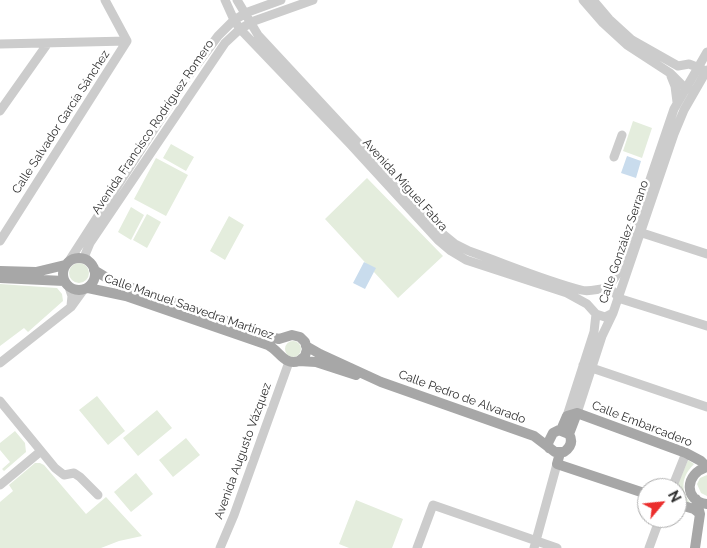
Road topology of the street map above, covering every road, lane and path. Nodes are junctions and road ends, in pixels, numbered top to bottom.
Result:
1 (105, 0) edge
2 (225, 0) edge
3 (237, 0) edge
4 (281, 0) edge
5 (313, 0) edge
6 (584, 0) edge
7 (593, 0) edge
8 (245, 13) junction
9 (234, 20) junction
10 (251, 23) junction
11 (240, 29) junction
12 (127, 41) junction
13 (48, 43) junction
14 (0, 44) edge
15 (636, 47) junction
16 (707, 52) edge
17 (676, 65) junction
18 (700, 68) edge
19 (670, 74) junction
20 (683, 88) junction
21 (695, 91) junction
22 (677, 102) junction
23 (0, 111) edge
24 (622, 134) dead end
25 (614, 157) dead end
26 (637, 231) junction
27 (0, 241) edge
28 (707, 254) edge
29 (87, 260) junction
30 (67, 263) junction
31 (94, 270) junction
32 (0, 271) edge
33 (0, 278) edge
34 (67, 284) junction
35 (622, 287) junction
36 (86, 288) junction
37 (604, 289) junction
38 (618, 298) junction
39 (630, 302) junction
40 (71, 307) junction
41 (614, 311) junction
42 (594, 312) junction
43 (707, 326) edge
44 (285, 338) junction
45 (306, 346) junction
46 (280, 355) junction
47 (294, 362) junction
48 (0, 363) edge
49 (587, 366) junction
50 (382, 382) junction
51 (0, 401) edge
52 (707, 407) edge
53 (577, 412) junction
54 (561, 432) junction
55 (534, 436) junction
56 (549, 448) junction
57 (41, 451) junction
58 (686, 453) junction
59 (558, 458) junction
60 (707, 467) edge
61 (676, 478) edge
62 (0, 485) edge
63 (637, 490) edge
64 (98, 495) dead end
65 (696, 499) junction
66 (707, 504) edge
67 (687, 507) edge
68 (702, 516) edge
69 (656, 528) edge
70 (535, 544) edge
71 (220, 548) edge
72 (418, 548) edge
73 (558, 548) edge
74 (649, 548) edge
75 (695, 548) edge

1 - 12 street
2 - 9 street, Avenida Miguel Fabra
3 - 8 street, Avenida Miguel Fabra
4 - 8 street, Avenida Francisco Rodríguez Romero
5 - 10 street, Avenida Francisco Rodríguez Romero
6 - 15 street
7 - 15 street
8 - 9 street, Avenida Francisco Rodríguez Romero
8 - 10 street, Avenida Miguel Fabra
9 - 11 street, Avenida Miguel Fabra
9 - 30 street, Avenida Francisco Rodríguez Romero
10 - 11 street, Avenida Francisco Rodríguez Romero
10 - 37 street, Avenida Miguel Fabra
11 - 29 street, Avenida Francisco Rodríguez Romero
11 - 42 street, Avenida Miguel Fabra
12 - 13 street
12 - 27 street, Calle Salvador García Sánchez
13 - 14 street
13 - 23 street
15 - 17 street
15 - 19 street
16 - 18 street
17 - 18 street
17 - 19 street
18 - 20 street, Calle González Serrano
18 - 21 street, Calle González Serrano
19 - 20 street
19 - 22 street
20 - 21 street
20 - 22 street, Calle González Serrano
21 - 26 street, Calle González Serrano
22 - 26 street, Calle González Serrano
24 - 25 street
26 - 28 street
26 - 35 street, Calle González Serrano
26 - 37 street, Calle González Serrano
29 - 30 main road
29 - 31 main road
30 - 32 main road
30 - 34 main road
31 - 36 main road
31 - 44 main road, Calle Manuel Saavedra Martínez
33 - 34 main road
34 - 36 main road
34 - 40 street
35 - 38 street, Calle González Serrano
35 - 39 street
36 - 40 street
36 - 46 main road, Calle Manuel Saavedra Martínez
37 - 38 street
37 - 42 street, Calle González Serrano
38 - 39 street
38 - 41 street, Calle González Serrano
39 - 41 street
39 - 43 street
40 - 48 street
41 - 42 street
41 - 49 street, Calle González Serrano
42 - 49 street, Calle González Serrano
44 - 45 main road
44 - 46 main road
45 - 47 main road
45 - 50 main road, Calle Pedro de Alvarado
46 - 47 main road
47 - 50 main road, Calle Pedro de Alvarado
47 - 71 street, Avenida Augusto Vázquez
49 - 52 street
49 - 53 street, Calle González Serrano
49 - 53 street, Calle González Serrano
50 - 55 main road, Calle Pedro de Alvarado
51 - 57 street
53 - 54 main road
53 - 58 main road, Calle Embarcadero
54 - 55 main road, Calle Pedro de Alvarado
54 - 56 main road
54 - 59 main road
55 - 56 main road, Calle Pedro de Alvarado
56 - 59 main road, Calle Pedro de Alvarado
57 - 62 street
57 - 64 street
58 - 60 main road, Calle Embarcadero
58 - 61 street
59 - 63 main road
59 - 70 street
60 - 65 main road
65 - 66 main road
65 - 68 main road
67 - 68 main road
68 - 75 main road
69 - 74 street
70 - 72 street
70 - 73 street

